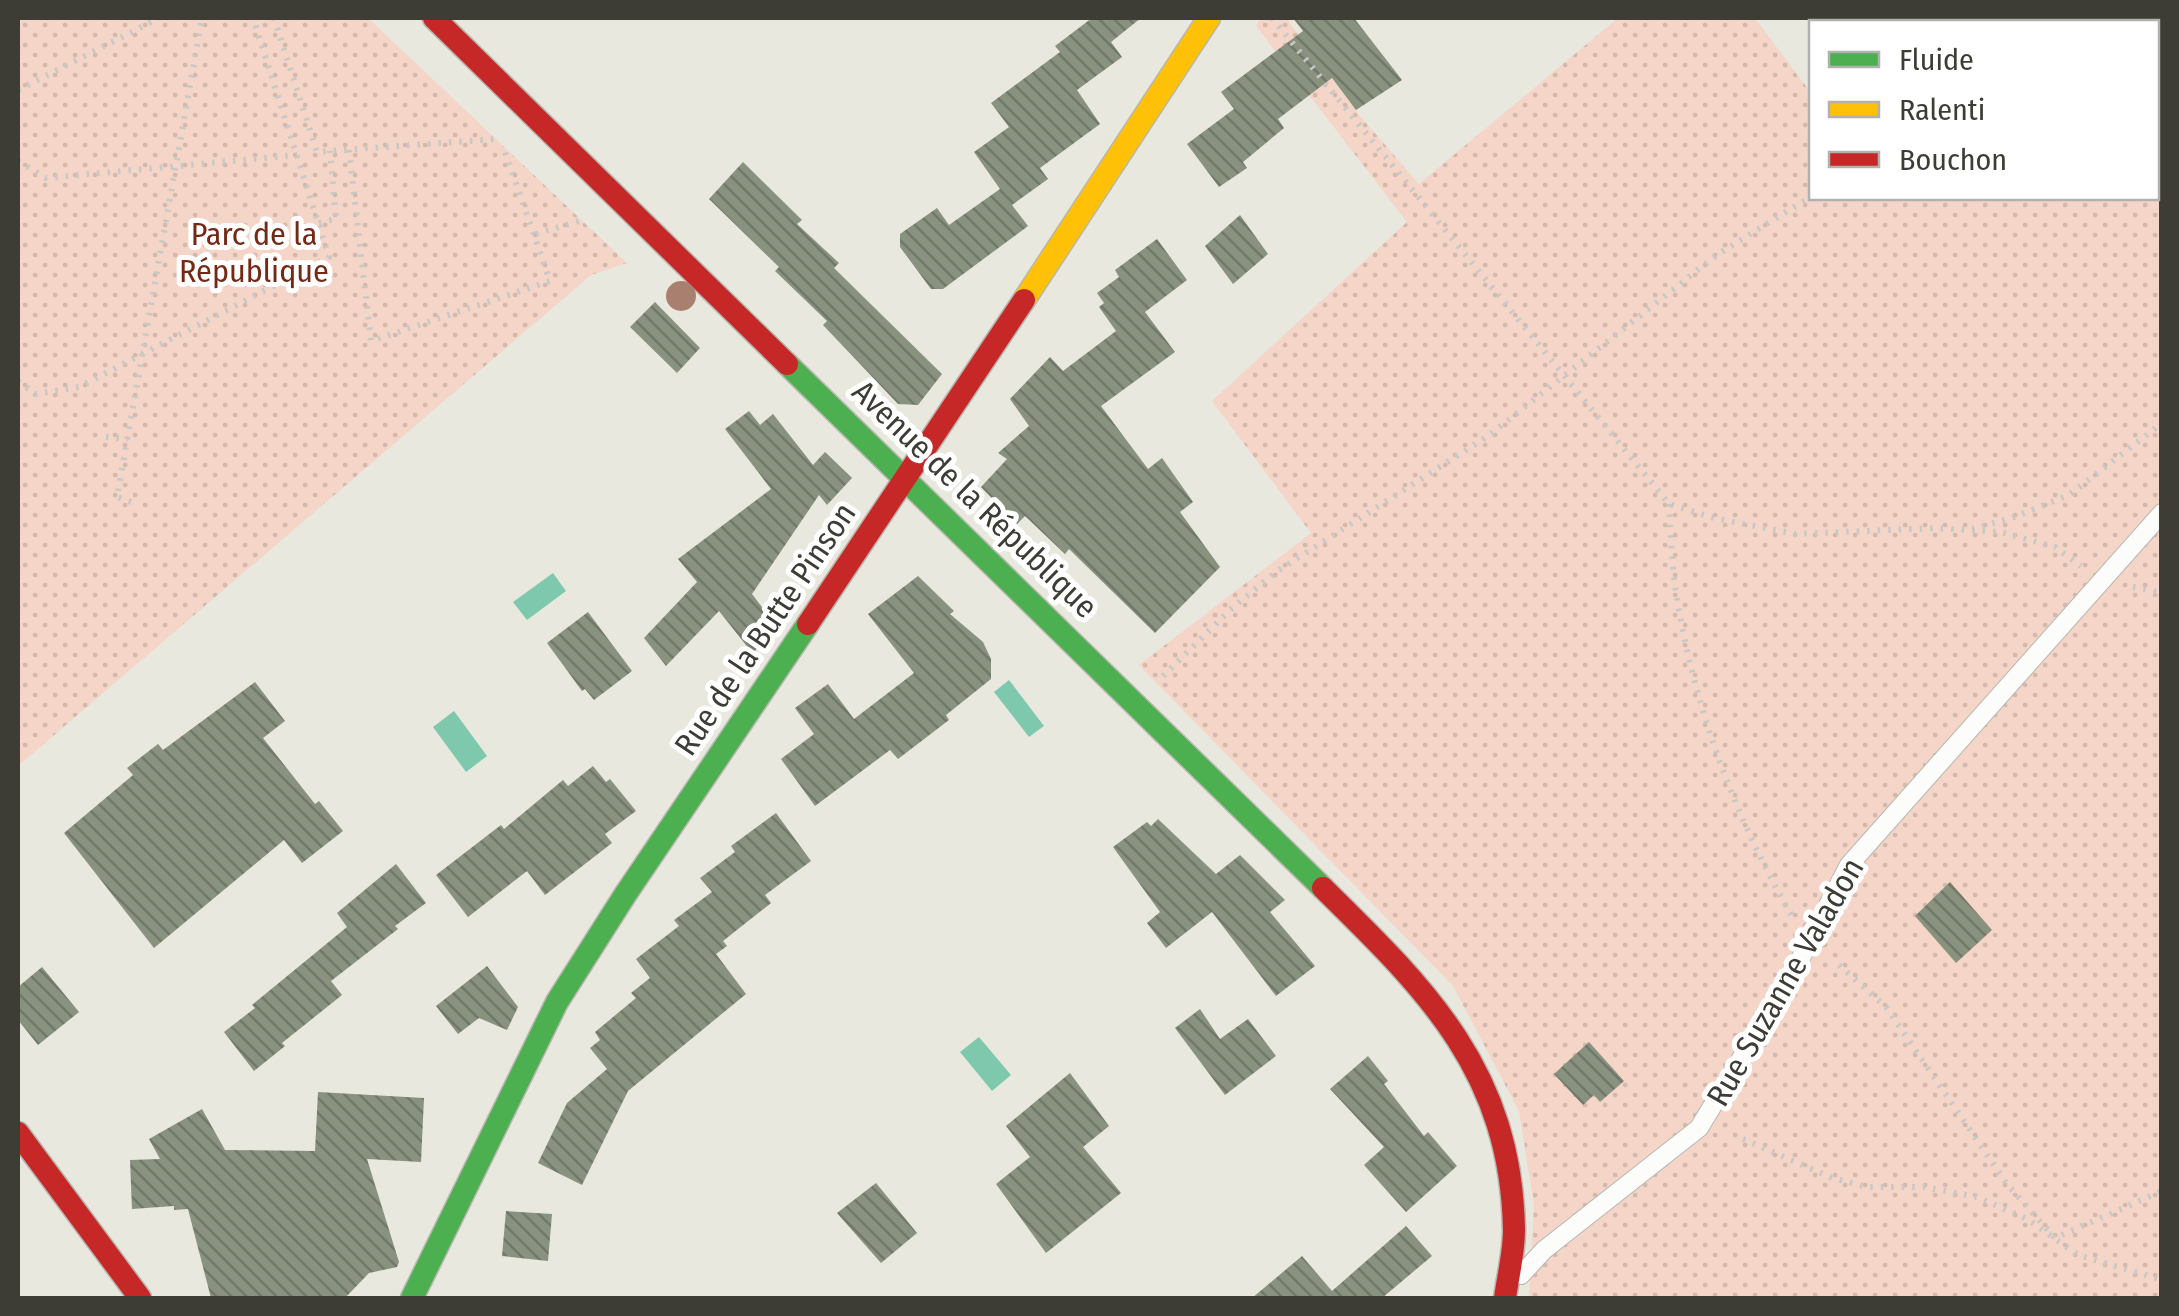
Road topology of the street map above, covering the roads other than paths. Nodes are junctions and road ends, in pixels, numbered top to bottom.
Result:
1 (434, 18) edge
2 (1209, 18) edge
3 (907, 478) junction
4 (2162, 513) edge
5 (18, 1134) edge
6 (1502, 1296) edge
7 (140, 1298) edge
8 (412, 1298) edge

1 - 3 street, Avenue de la République
2 - 3 street, Rue de la Butte Pinson
3 - 6 street, Avenue de la République
3 - 8 street, Rue de la Butte Pinson
4 - 6 lane, Rue Suzanne Valadon
5 - 7 street

